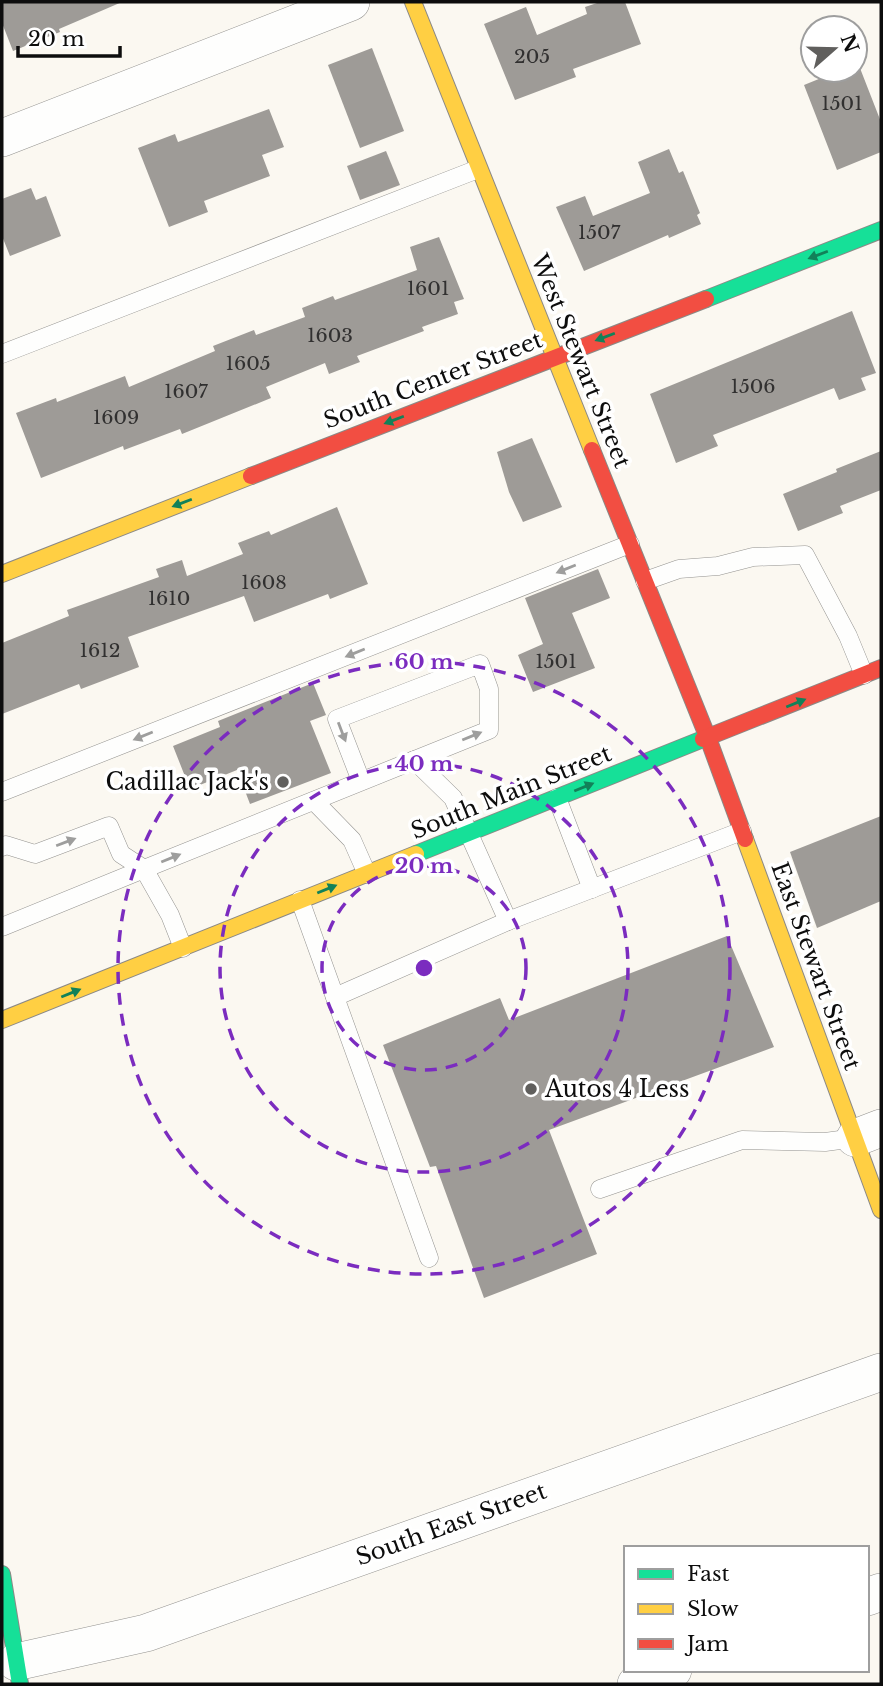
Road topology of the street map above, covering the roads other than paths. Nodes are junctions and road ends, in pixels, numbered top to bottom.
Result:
1 (351, 2) edge
2 (413, 2) edge
3 (2, 138) edge
4 (478, 169) junction
5 (881, 230) edge
6 (2, 354) edge
7 (555, 357) junction
8 (630, 544) junction
9 (2, 574) edge
10 (645, 581) junction
11 (876, 673) edge
12 (708, 738) junction
13 (414, 760) junction
14 (361, 781) junction
15 (2, 792) edge
16 (557, 798) junction
17 (314, 801) junction
18 (742, 831) junction
19 (470, 832) junction
20 (2, 847) edge
21 (144, 869) junction
22 (367, 874) junction
23 (593, 889) junction
24 (300, 900) junction
25 (508, 921) junction
26 (2, 927) edge
27 (183, 948) junction
28 (335, 997) junction
29 (2, 1020) edge
30 (868, 1133) edge
31 (600, 1189) dead end
32 (881, 1210) edge
33 (429, 1258) dead end
34 (881, 1372) edge
35 (2, 1574) edge
36 (668, 1672) edge
37 (18, 1673) edge
38 (636, 1684) edge

1 - 3 street
2 - 4 main road, West Stewart Street
4 - 6 lane
4 - 7 main road, West Stewart Street
5 -> 7 main road, South Center Street
7 - 8 main road, West Stewart Street
7 -> 9 main road, South Center Street
8 - 10 main road, West Stewart Street
8 -> 15 lane
10 - 11 lane
10 - 12 main road, West Stewart Street
12 -> 11 main road, South Main Street
16 -> 12 main road, South Main Street
12 - 18 main road, East Stewart Street
13 - 14 lane
13 -> 14 lane
13 - 19 lane
14 - 17 lane
16 - 19 main road, South Main Street
16 - 23 lane
21 -> 17 lane
17 - 22 lane
18 - 23 lane
18 - 30 main road, East Stewart Street
19 - 22 main road, South Main Street
19 - 25 lane
20 -> 21 lane
21 - 26 lane
21 - 27 lane
24 -> 22 main road, South Main Street
23 - 25 lane
24 - 27 main road, South Main Street
24 - 28 lane
25 - 28 lane
29 -> 27 main road, South Main Street
28 - 33 lane
30 - 31 lane
30 - 32 main road, East Stewart Street
34 - 37 street, South East Street
35 - 37 main road
36 - 38 street

